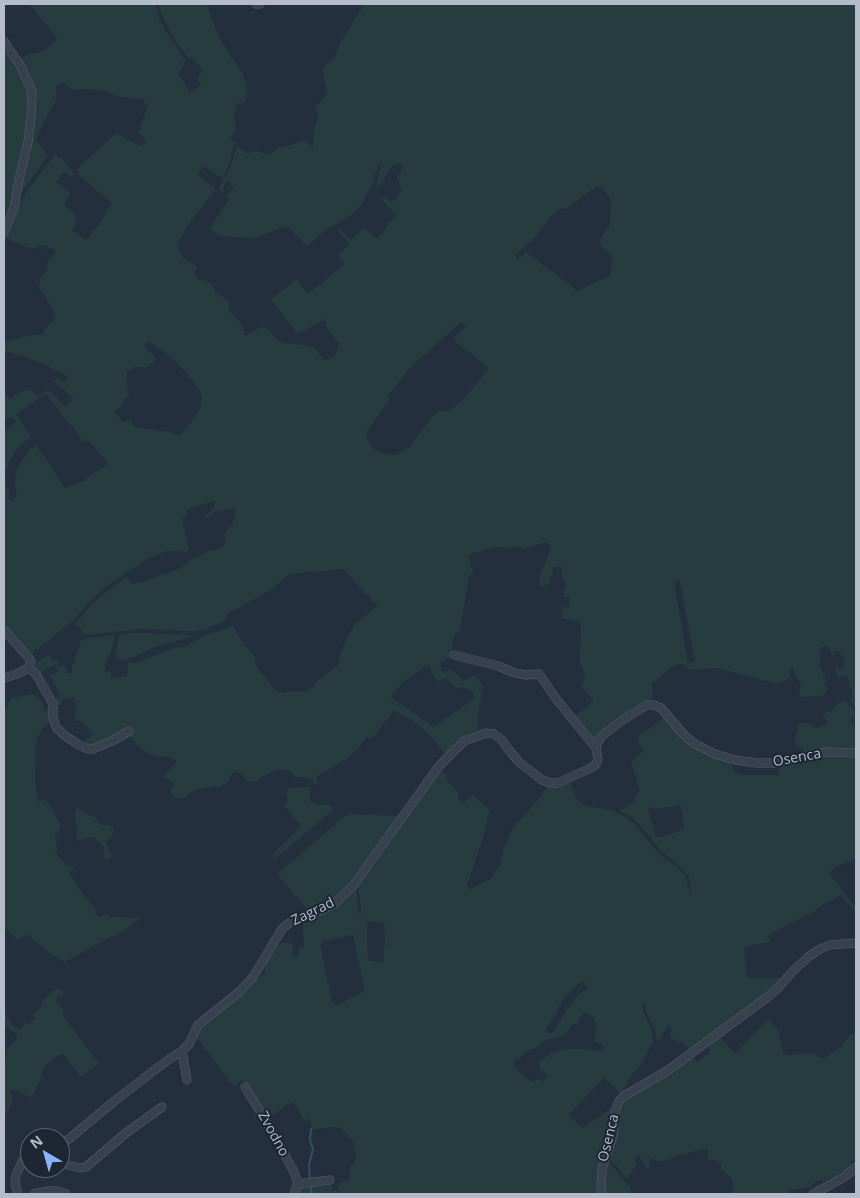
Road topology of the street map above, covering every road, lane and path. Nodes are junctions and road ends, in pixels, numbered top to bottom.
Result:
1 (4, 40) edge
2 (4, 232) edge
3 (4, 630) edge
4 (454, 655) dead end
5 (28, 668) junction
6 (4, 678) edge
7 (129, 732) dead end
8 (596, 748) junction
9 (856, 753) edge
10 (439, 766) joint
11 (856, 943) edge
12 (182, 1051) junction
13 (188, 1080) dead end
14 (245, 1087) dead end
15 (162, 1107) dead end
16 (70, 1139) edge
17 (20, 1166) edge
18 (70, 1166) edge
19 (856, 1167) edge
20 (330, 1180) dead end
21 (298, 1184) junction
22 (18, 1194) edge
23 (34, 1194) edge
24 (66, 1194) edge
25 (294, 1194) edge
26 (602, 1194) edge
27 (813, 1194) edge

1 - 2 street
3 - 5 street
4 - 8 street
5 - 6 street
5 - 7 street
8 - 9 street, Osenca
8 - 10 street, Osenca
10 - 12 street, Zagrad
11 - 26 street, Osenca
12 - 13 street
12 - 16 street, Zagrad
14 - 21 street, Zvodno
15 - 18 street
17 - 22 street
19 - 27 street
20 - 21 street
21 - 25 street
23 - 24 street

